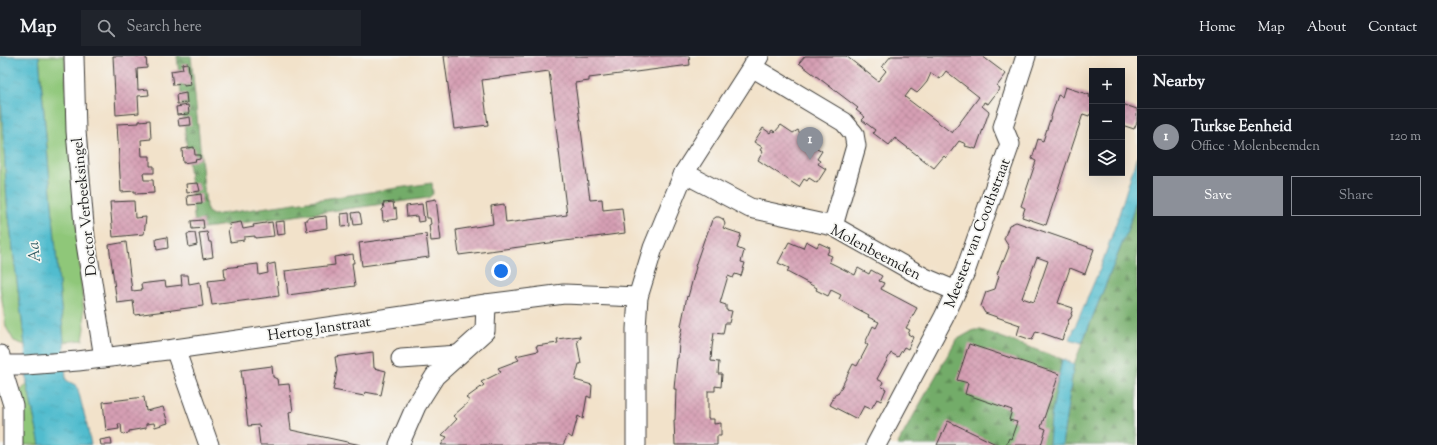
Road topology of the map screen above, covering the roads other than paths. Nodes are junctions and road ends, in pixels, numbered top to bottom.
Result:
1 (74, 56) edge
2 (1026, 56) edge
3 (756, 62) edge
4 (684, 173) junction
5 (833, 226) junction
6 (956, 291) junction
7 (638, 297) junction
8 (486, 304) junction
9 (175, 349) junction
10 (458, 355) junction
11 (104, 358) junction
12 (401, 359) dead end
13 (0, 363) edge
14 (13, 445) edge
15 (209, 445) edge
16 (399, 445) edge
17 (636, 445) edge
18 (876, 445) edge

1 - 11 street, Doctor Verbeeksingel
2 - 6 street, Meester van Coothstraat
3 - 4 street
3 - 5 street
4 - 5 street, Molenbeemden
4 - 7 street
5 - 6 street, Molenbeemden
6 - 18 street, Meester van Coothstraat
7 - 8 street, Hertog Janstraat
7 - 17 street
8 - 9 street, Hertog Janstraat
8 - 10 street
9 - 11 street, Hertog Janstraat
9 - 15 street
10 - 12 street
10 - 16 street
11 - 13 street, Hertog Janstraat
13 - 14 street

